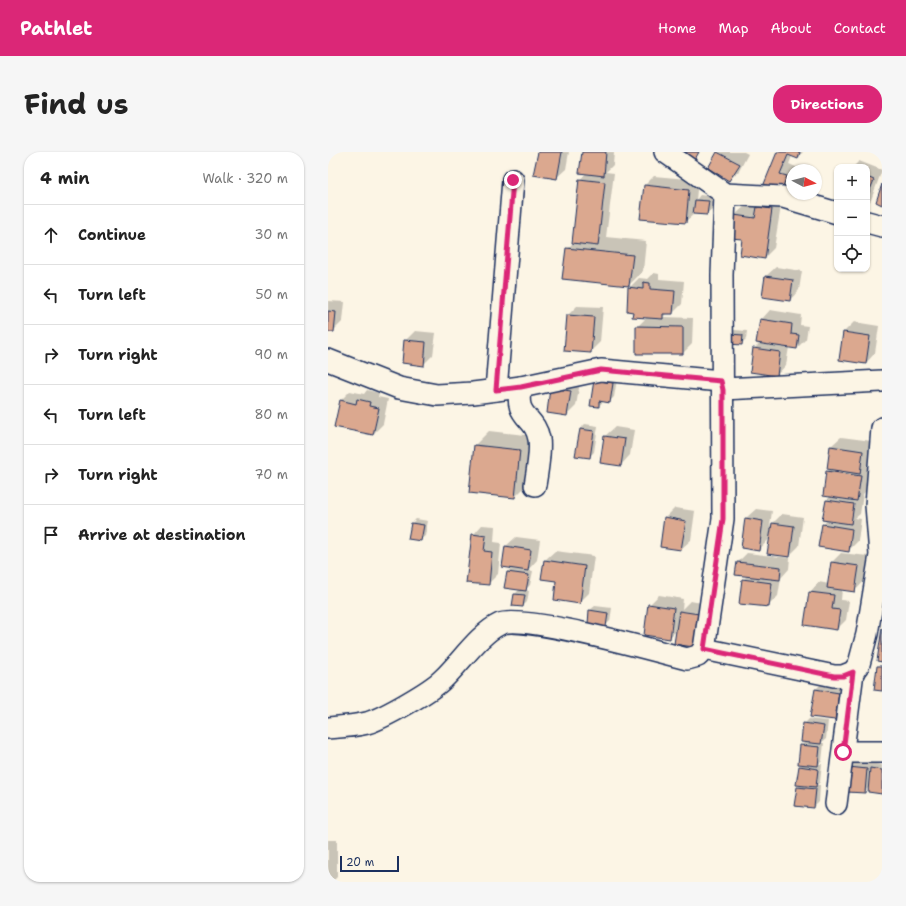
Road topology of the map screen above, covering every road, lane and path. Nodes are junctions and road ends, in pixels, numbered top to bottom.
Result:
1 (665, 152) edge
2 (513, 180) dead end
3 (725, 194) junction
4 (834, 212) edge
5 (870, 223) edge
6 (882, 226) edge
7 (328, 360) edge
8 (882, 381) edge
9 (722, 385) junction
10 (521, 387) junction
11 (496, 390) junction
12 (882, 428) edge
13 (536, 485) dead end
14 (704, 649) junction
15 (853, 672) junction
16 (328, 728) edge
17 (843, 752) junction
18 (882, 752) edge
19 (836, 804) dead end

1 - 3 street
2 - 11 street
3 - 4 street
3 - 9 street
5 - 6 street
7 - 11 street
8 - 9 street
9 - 10 street
9 - 14 street
10 - 11 street
10 - 13 street
12 - 15 street
14 - 15 street
14 - 16 street
15 - 17 street
17 - 18 street
17 - 19 street

